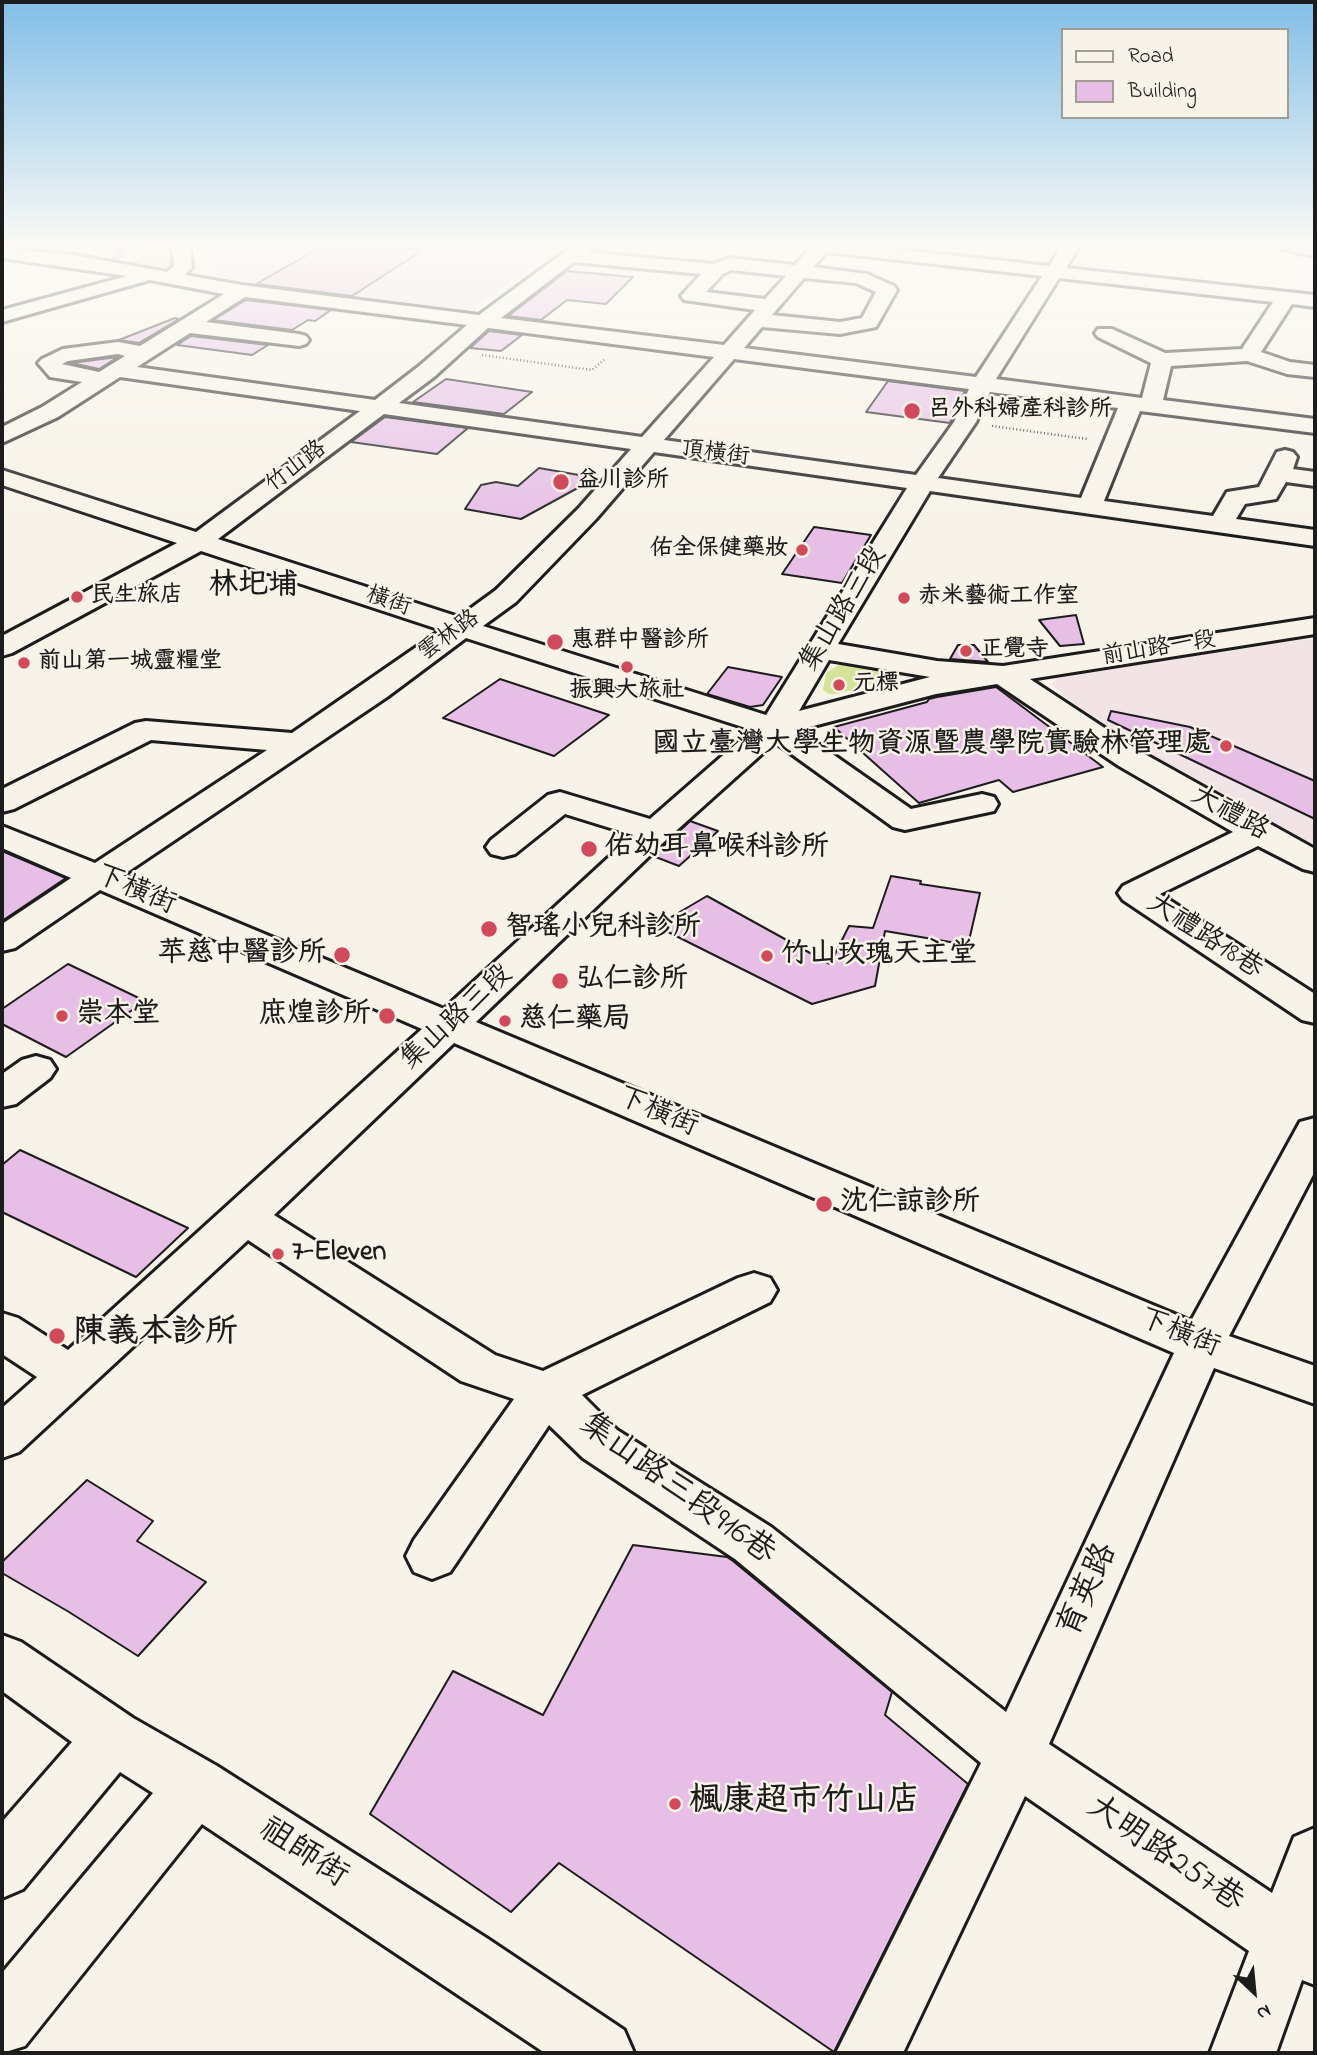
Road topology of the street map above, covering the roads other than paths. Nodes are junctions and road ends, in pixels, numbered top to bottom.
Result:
1 (162, 341) edge
2 (463, 341) edge
3 (633, 341) edge
4 (737, 341) edge
5 (1010, 341) edge
6 (1122, 341) edge
7 (1258, 341) edge
8 (143, 353) junction
9 (725, 354) junction
10 (1249, 355) junction
11 (1162, 360) junction
12 (1315, 371) edge
13 (109, 374) junction
14 (982, 385) junction
15 (1313, 402) dead end
16 (1142, 404) junction
17 (378, 408) junction
18 (1308, 425) edge
19 (2, 436) edge
20 (646, 446) junction
21 (2, 477) edge
22 (1315, 479) edge
23 (923, 482) junction
24 (1090, 506) junction
25 (1220, 525) junction
26 (1315, 538) edge
27 (200, 541) junction
28 (1315, 626) edge
29 (463, 628) junction
30 (2, 647) edge
31 (821, 650) junction
32 (1002, 674) junction
33 (774, 727) junction
34 (298, 743) junction
35 (2, 802) edge
36 (982, 804) dead end
37 (656, 831) junction
38 (1258, 833) junction
39 (2, 836) edge
40 (503, 848) dead end
41 (1315, 862) edge
42 (96, 875) junction
43 (2, 940) edge
44 (1315, 1011) edge
45 (451, 1026) junction
46 (36, 1069) dead end
47 (2, 1094) edge
48 (1315, 1132) edge
49 (245, 1217) junction
50 (754, 1290) dead end
51 (2, 1331) edge
52 (1201, 1345) junction
53 (70, 1374) junction
54 (1315, 1385) edge
55 (546, 1391) junction
56 (2, 1438) edge
57 (432, 1556) dead end
58 (2, 1660) edge
59 (113, 1737) junction
60 (1015, 1755) junction
61 (196, 1786) junction
62 (1315, 1858) edge
63 (2, 1868) edge
64 (1300, 1946) edge
65 (2, 2023) edge
66 (601, 2053) edge
67 (869, 2053) edge
68 (1243, 2053) edge

1 - 8 street
2 - 17 street, 竹山路
3 - 9 street
4 - 9 street, 雲林路
5 - 14 street, 集山路三段
6 - 11 street
7 - 10 street
8 - 13 street
8 - 13 street, 頂橫街
9 - 14 street
9 - 20 street, 雲林路
10 - 11 street
10 - 12 street
11 - 16 street
13 - 17 street, 頂橫街
13 - 19 street
14 - 16 street
14 - 23 street, 集山路三段
15 - 18 street
16 - 18 street
16 - 24 street
17 - 20 street, 頂橫街
17 - 27 street, 竹山路
20 - 23 street, 頂橫街
20 - 29 street, 雲林路
21 - 27 street, 橫街
22 - 25 street
23 - 24 street, 頂橫街
23 - 31 street, 集山路三段
24 - 25 street, 頂橫街
25 - 26 street, 頂橫街
27 - 29 street, 橫街
27 - 30 street, 竹山路
28 - 32 street, 前山路一段
29 - 33 street, 橫街
29 - 34 street, 雲林路
31 - 32 street, 前山路一段
31 - 33 street, 集山路三段
32 - 33 street, 前山路一段
32 - 38 street, 大禮路
33 - 36 street
33 - 37 street, 集山路三段
34 - 35 street
34 - 42 street, 雲林路
37 - 40 street
37 - 45 street, 集山路三段
38 - 41 street, 大禮路
38 - 44 street, 大禮路18巷
39 - 42 street, 下橫街
42 - 43 street, 雲林路
42 - 45 street, 下橫街
45 - 49 street, 集山路三段
45 - 52 street, 下橫街
46 - 47 street
48 - 52 street, 育英路
49 - 53 street, 集山路三段
49 - 55 street, 集山路三段916巷
50 - 55 street
51 - 53 street
52 - 54 street, 下橫街
52 - 60 street, 育英路
53 - 56 street, 集山路三段
55 - 57 street
55 - 60 street, 集山路三段916巷
58 - 59 street, 祖師街
59 - 61 street, 祖師街
59 - 63 street
60 - 64 street, 大明路257巷
60 - 67 street, 育英路
61 - 65 street
61 - 66 street, 祖師街
62 - 64 street
64 - 68 street

